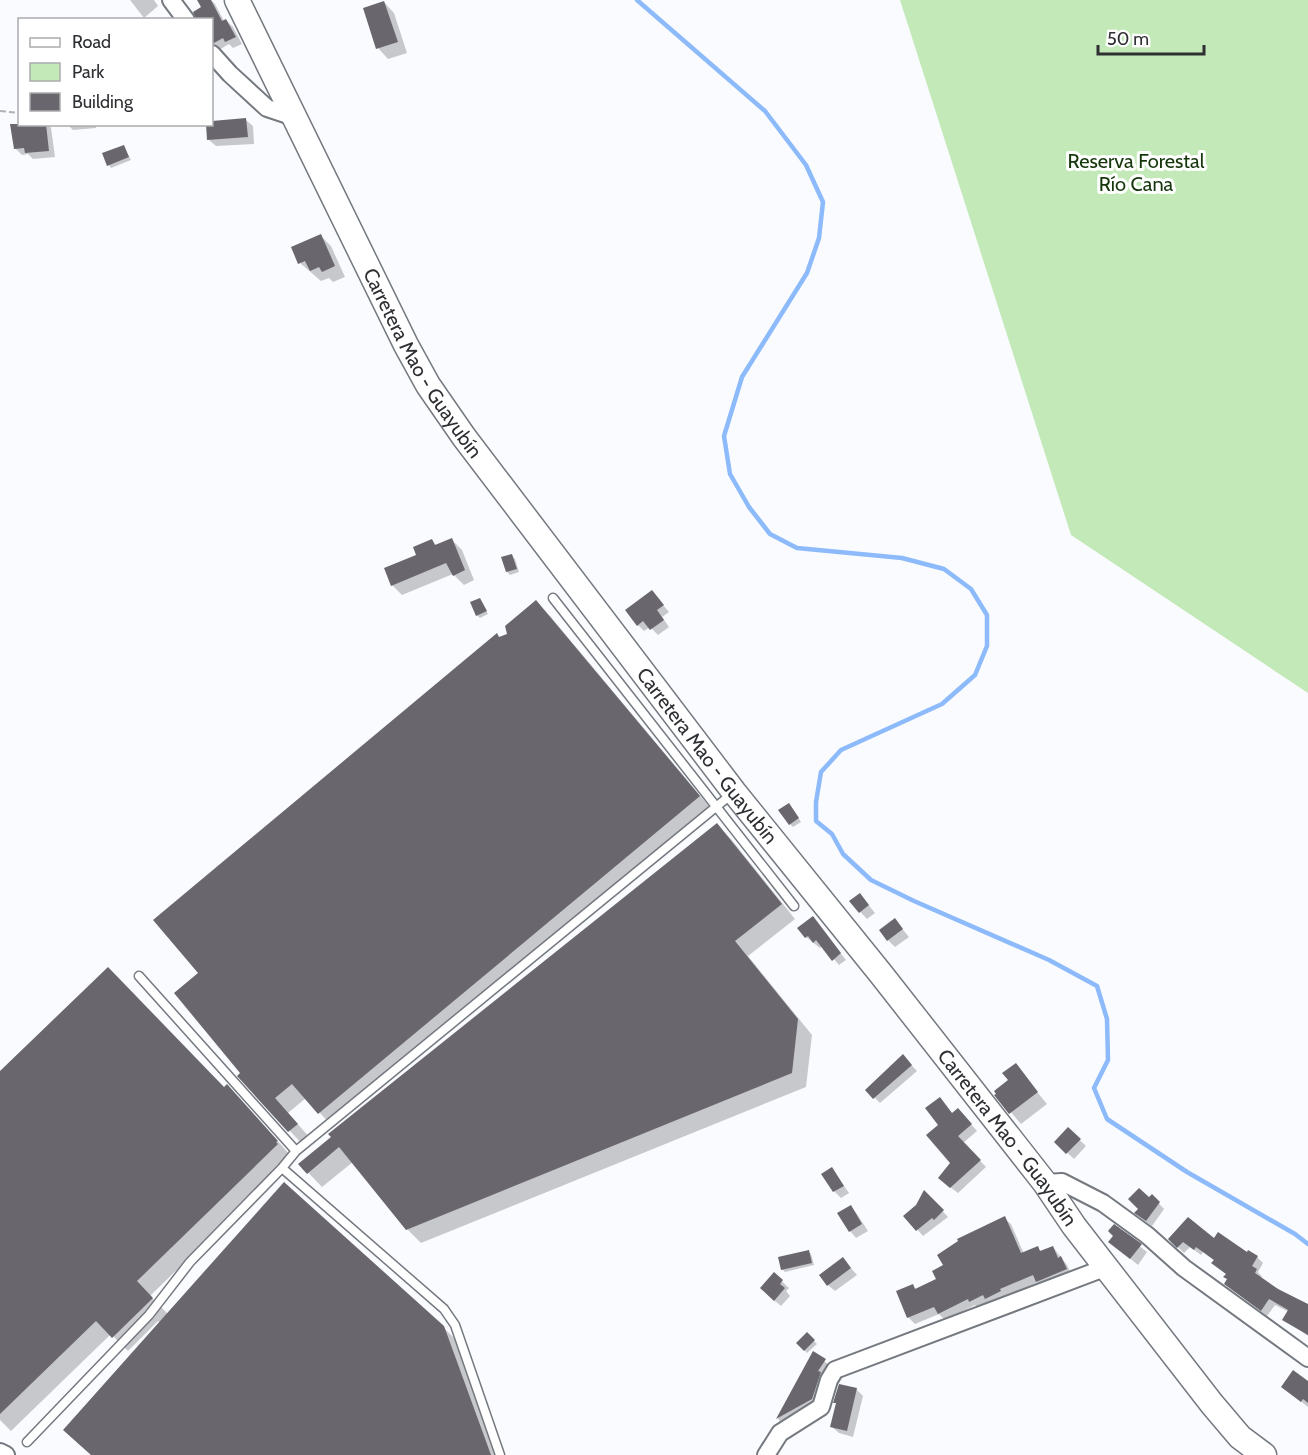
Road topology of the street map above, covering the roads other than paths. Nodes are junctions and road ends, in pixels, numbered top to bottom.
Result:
1 (171, 0) edge
2 (237, 0) edge
3 (184, 18) edge
4 (213, 55) edge
5 (294, 117) junction
6 (553, 598) dead end
7 (725, 799) junction
8 (794, 906) dead end
9 (139, 976) dead end
10 (296, 1151) junction
11 (282, 1168) junction
12 (1045, 1183) junction
13 (1107, 1267) junction
14 (1308, 1358) edge
15 (27, 1442) dead end
16 (0, 1452) edge
17 (6, 1455) edge
18 (500, 1455) edge
19 (766, 1455) edge
20 (1264, 1455) edge

1 - 3 street
2 - 5 main road, Carretera Mao - Guayubín
4 - 5 street
5 - 7 main road, Carretera Mao - Guayubín
6 - 7 lane
7 - 8 lane
7 - 10 lane
7 - 12 main road, Carretera Mao - Guayubín
9 - 10 lane
10 - 11 lane
11 - 15 lane
11 - 18 lane
12 - 13 main road, Carretera Mao - Guayubín
12 - 14 street
13 - 19 street
13 - 20 main road, Carretera Mao - Guayubín
16 - 17 street

